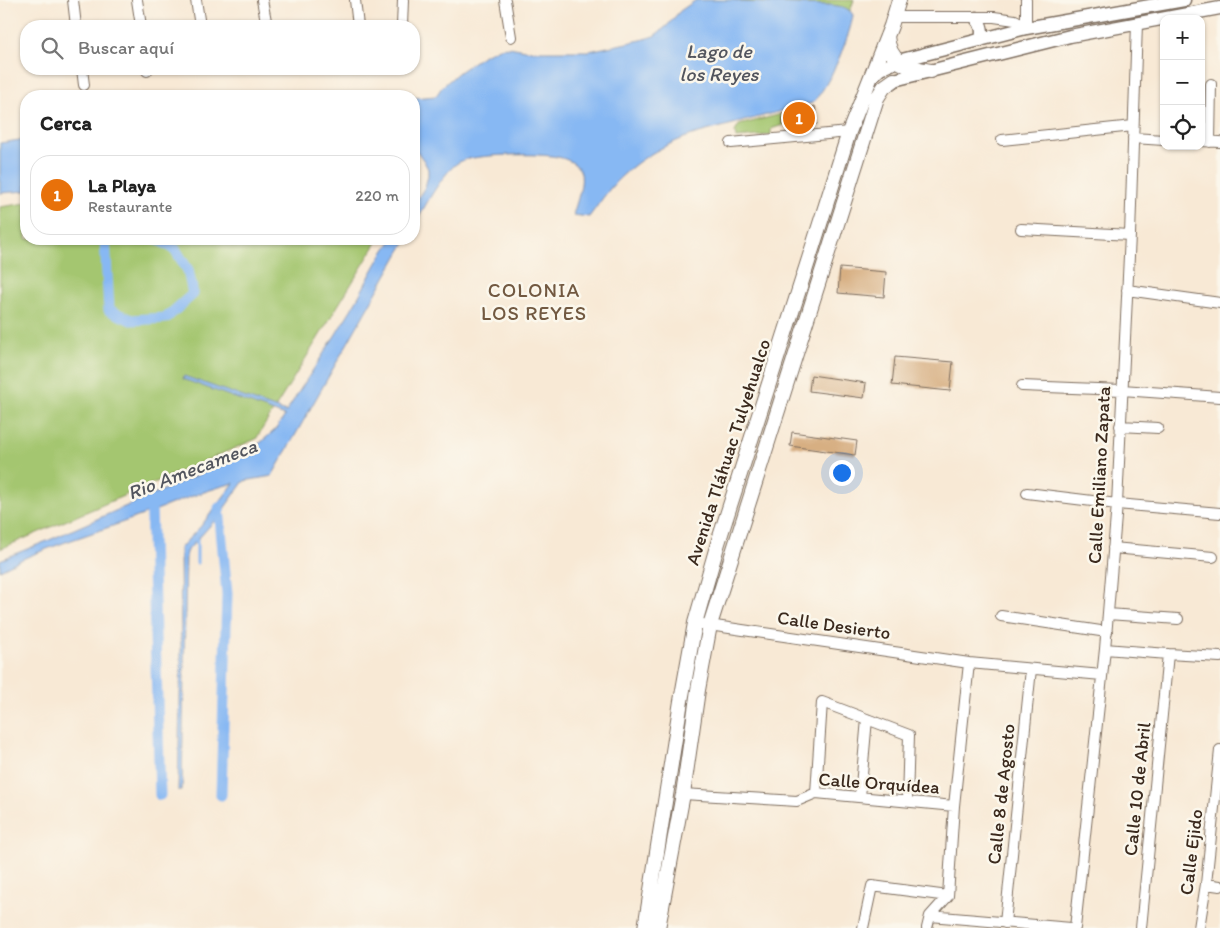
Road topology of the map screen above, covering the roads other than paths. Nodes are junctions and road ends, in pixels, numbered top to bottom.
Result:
1 (73, 0) edge
2 (137, 0) edge
3 (196, 0) edge
4 (262, 0) edge
5 (355, 0) edge
6 (403, 0) edge
7 (505, 0) edge
8 (899, 0) edge
9 (1026, 0) edge
10 (1184, 0) edge
11 (1139, 4) edge
12 (1220, 8) edge
13 (894, 17) junction
14 (976, 18) junction
15 (75, 20) edge
16 (140, 20) edge
17 (199, 20) edge
18 (266, 20) edge
19 (357, 20) edge
20 (402, 20) edge
21 (1137, 23) junction
22 (1026, 28) junction
23 (887, 36) junction
24 (511, 37) dead end
25 (980, 40) junction
26 (898, 61) junction
27 (931, 70) junction
28 (83, 75) edge
29 (870, 78) junction
30 (894, 80) joint
31 (1211, 84) dead end
32 (84, 85) dead end
33 (1134, 126) junction
34 (849, 132) junction
35 (1133, 138) junction
36 (1002, 140) dead end
37 (1160, 140) edge
38 (1210, 142) edge
39 (732, 143) dead end
40 (1021, 230) dead end
41 (1130, 235) junction
42 (1127, 290) junction
43 (1220, 303) edge
44 (1022, 386) dead end
45 (1122, 390) junction
46 (1220, 397) edge
47 (1120, 426) junction
48 (1158, 428) dead end
49 (743, 464) junction
50 (759, 467) junction
51 (1028, 493) dead end
52 (1117, 504) junction
53 (1220, 513) edge
54 (718, 543) junction
55 (734, 548) junction
56 (1113, 548) junction
57 (1213, 556) dead end
58 (1108, 614) junction
59 (1001, 616) dead end
60 (1178, 618) dead end
61 (695, 623) junction
62 (710, 625) junction
63 (1106, 632) junction
64 (1105, 649) junction
65 (1168, 654) junction
66 (1220, 657) edge
67 (969, 663) junction
68 (1031, 669) junction
69 (686, 670) junction
70 (701, 673) junction
71 (1102, 675) junction
72 (867, 719) junction
73 (675, 736) junction
74 (691, 738) junction
75 (1220, 750) edge
76 (816, 793) junction
77 (683, 794) junction
78 (860, 797) junction
79 (906, 801) junction
80 (954, 806) junction
81 (1216, 830) edge
82 (1206, 884) junction
83 (1220, 886) edge
84 (948, 896) junction
85 (655, 906) junction
86 (930, 916) junction
87 (1005, 923) junction
88 (645, 928) edge
89 (658, 928) edge
90 (863, 928) edge
91 (927, 928) edge
92 (1071, 928) edge
93 (1075, 928) edge
94 (1141, 928) edge
95 (1199, 928) edge

1 - 15 street
2 - 16 street
3 - 17 street
4 - 18 street
5 - 19 street
6 - 20 street
7 - 24 street
8 - 13 main road, Avenida Tláhuac Tulyehualco
9 - 22 street
10 - 11 street
11 - 22 street
12 - 21 street
13 - 14 street
13 - 23 main road, Avenida Tláhuac Tulyehualco
14 - 22 street
14 - 25 street
21 - 27 street
21 - 33 street, Calle Emiliano Zapata
22 - 25 street
23 - 26 main road
23 - 29 main road, Avenida Tláhuac Tulyehualco
25 - 26 street
26 - 27 main road
26 - 29 street
27 - 30 street
28 - 32 street
29 - 34 main road, Avenida Tláhuac Tulyehualco
30 - 50 main road, Avenida Tláhuac Tulyehualco
31 - 38 street
33 - 35 street, Calle Emiliano Zapata
33 - 36 street
34 - 39 street
34 - 49 main road, Avenida Tláhuac Tulyehualco
35 - 37 street
35 - 41 street, Calle Emiliano Zapata
40 - 41 street
41 - 42 street, Calle Emiliano Zapata
42 - 43 street
42 - 45 street, Calle Emiliano Zapata
44 - 45 street
45 - 46 street
45 - 47 street, Calle Emiliano Zapata
47 - 48 street
47 - 52 street, Calle Emiliano Zapata
49 - 50 main road
49 - 54 main road, Avenida Tláhuac Tulyehualco
50 - 55 main road, Avenida Tláhuac Tulyehualco
51 - 52 street
52 - 53 street
52 - 56 street, Calle Emiliano Zapata
54 - 55 main road
54 - 61 main road, Avenida Tláhuac Tulyehualco
55 - 62 main road, Avenida Tláhuac Tulyehualco
56 - 57 street
56 - 58 street, Calle Emiliano Zapata
58 - 60 street
58 - 63 street, Calle Emiliano Zapata
59 - 63 street
61 - 62 street, Calle Desierto
61 - 69 main road, Avenida Tláhuac Tulyehualco
62 - 67 street, Calle Desierto
62 - 70 main road, Avenida Tláhuac Tulyehualco
63 - 64 street, Calle Emiliano Zapata
64 - 65 street
64 - 71 street, Calle Emiliano Zapata
65 - 66 street
65 - 94 street, Calle 10 de Abril
67 - 68 street, Calle Desierto
67 - 80 street
68 - 71 street, Calle Desierto
68 - 87 street, Calle 8 de Agosto
69 - 70 main road
69 - 73 main road, Avenida Tláhuac Tulyehualco
70 - 74 main road, Avenida Tláhuac Tulyehualco
71 - 93 street, Calle Emiliano Zapata
72 - 76 street
72 - 78 street
72 - 79 street
73 - 74 main road
73 - 85 main road, Avenida Tláhuac Tulyehualco
74 - 77 main road, Avenida Tláhuac Tulyehualco
75 - 81 street, Calle Ejido
76 - 77 street, Calle Orquídea
76 - 78 street, Calle Orquídea
77 - 85 main road, Avenida Tláhuac Tulyehualco
78 - 79 street, Calle Orquídea
79 - 80 street, Calle Orquídea
80 - 84 street
81 - 82 street, Calle Ejido
82 - 83 street
82 - 95 street, Calle Ejido
84 - 86 street
84 - 90 street
85 - 88 main road, Avenida Tláhuac Tulyehualco
85 - 89 main road, Avenida Tláhuac Tulyehualco
86 - 87 street
86 - 91 street
87 - 92 street

